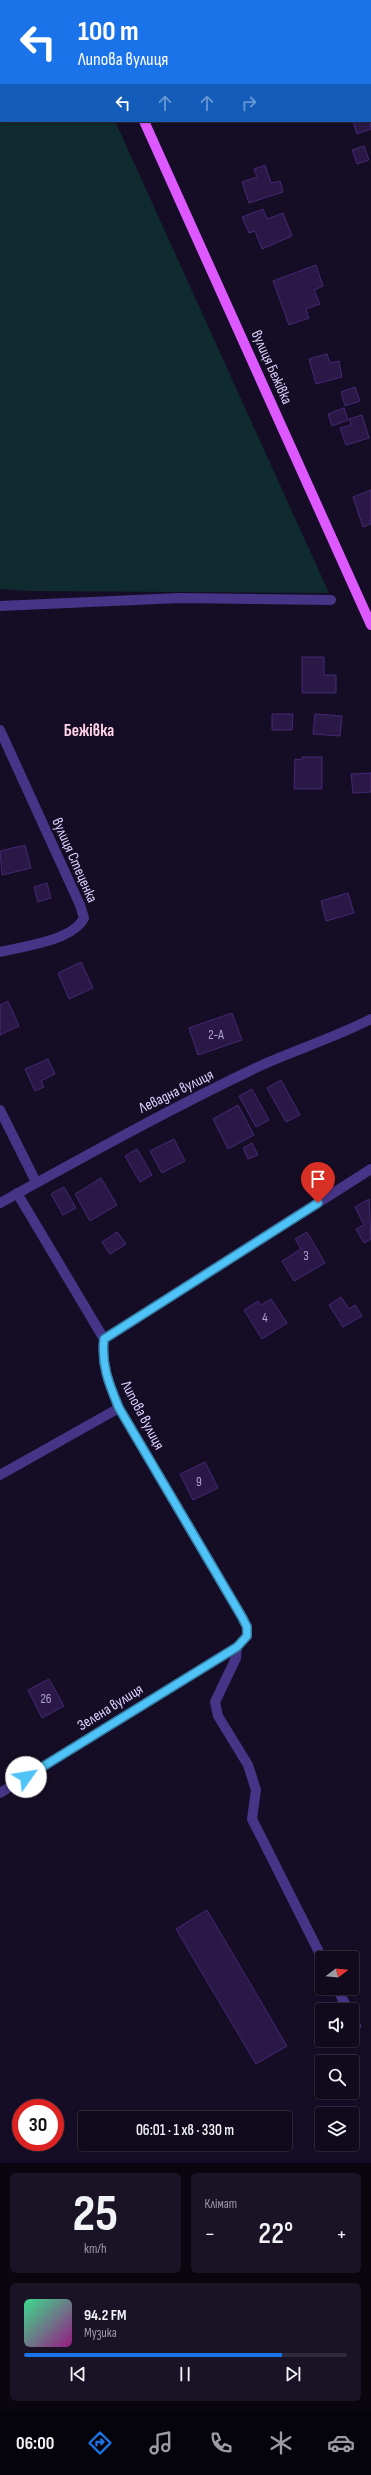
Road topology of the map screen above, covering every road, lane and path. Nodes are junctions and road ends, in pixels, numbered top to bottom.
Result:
1 (144, 122) edge
2 (331, 600) dead end
3 (0, 606) edge
4 (371, 625) edge
5 (0, 730) edge
6 (0, 952) edge
7 (371, 1019) edge
8 (0, 1110) edge
9 (371, 1169) edge
10 (36, 1182) junction
11 (17, 1193) junction
12 (0, 1203) edge
13 (104, 1339) junction
14 (119, 1408) junction
15 (0, 1475) edge
16 (237, 1647) junction
17 (0, 1793) edge
18 (318, 1951) edge

1 - 4 main road, вулиця Бежівка
2 - 3 street
5 - 6 street, вулиця Стеценка
7 - 10 street, Левадна вулиця
8 - 10 street
9 - 13 street
10 - 11 street, Левадна вулиця
11 - 12 street, Левадна вулиця
11 - 13 street
13 - 14 street, Липова вулиця
14 - 15 street
14 - 16 street, Липова вулиця
16 - 17 street, Зелена вулиця
16 - 18 street

